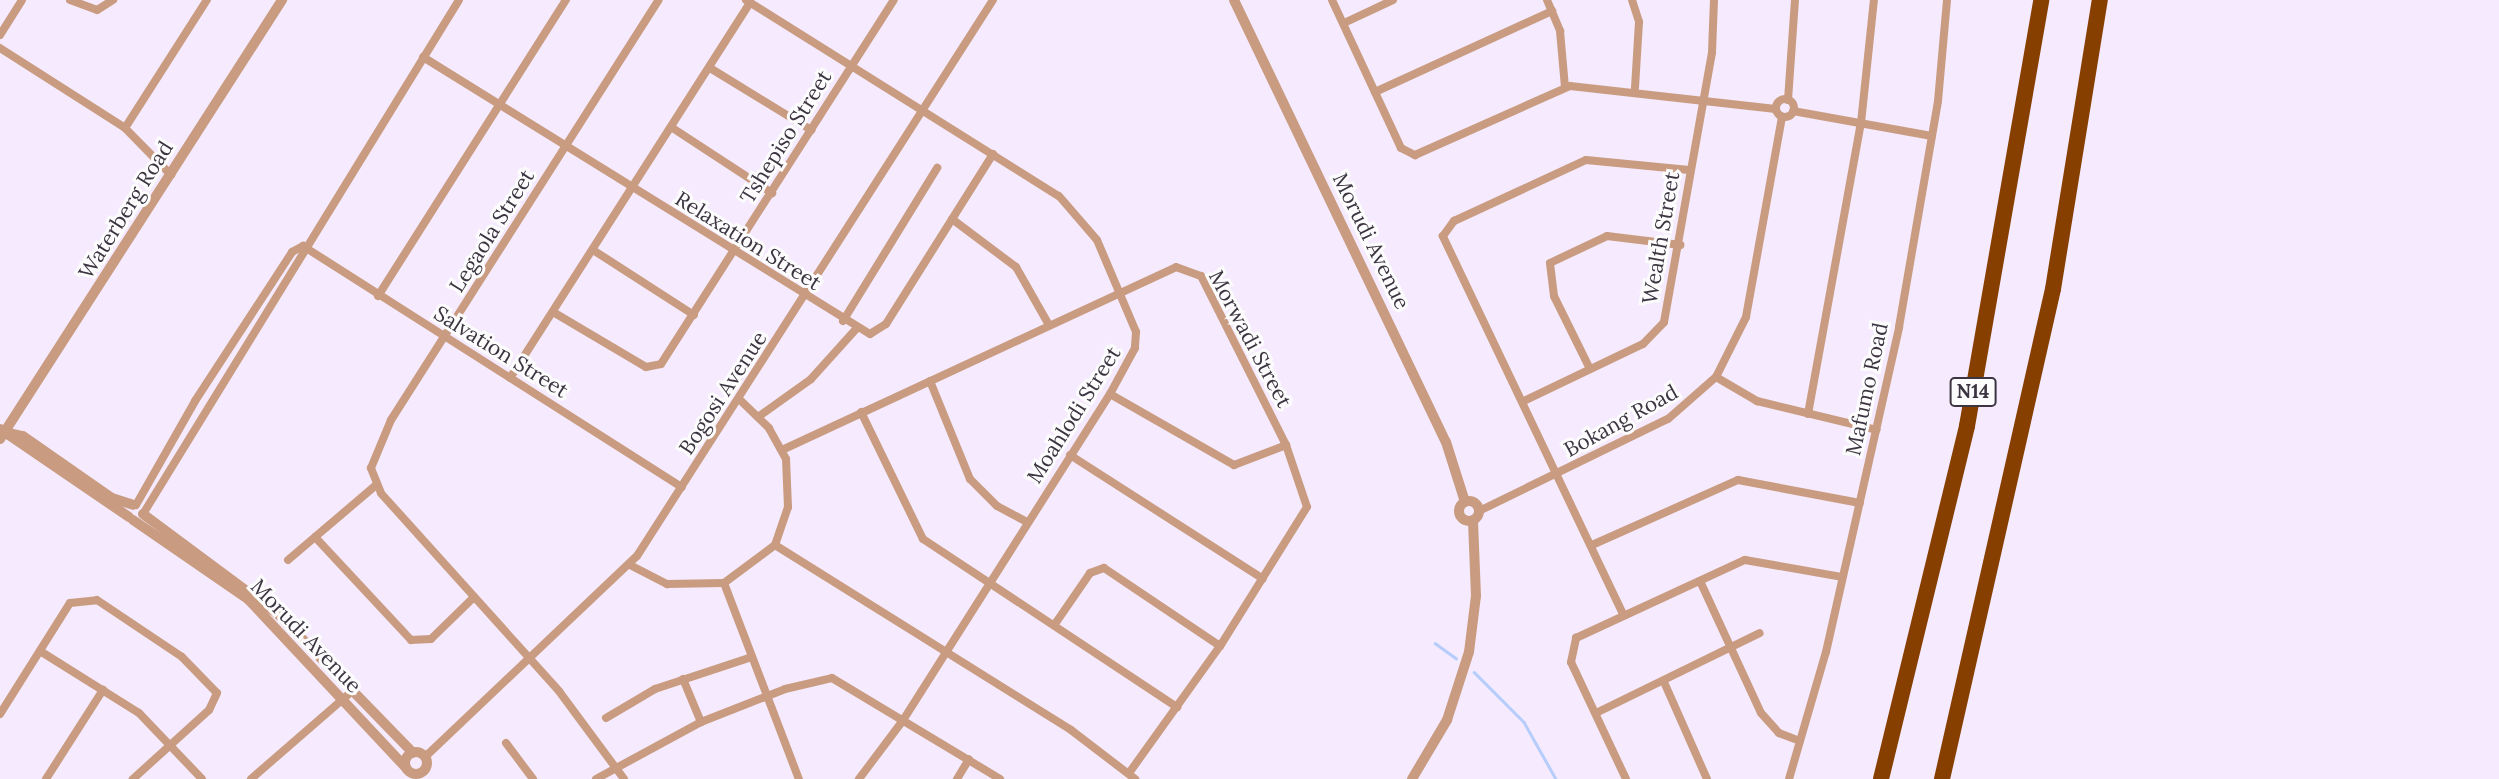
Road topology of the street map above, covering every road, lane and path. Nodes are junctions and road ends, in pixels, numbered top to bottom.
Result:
1 (22, 0) edge
2 (70, 0) edge
3 (113, 0) edge
4 (207, 0) edge
5 (282, 0) edge
6 (459, 0) edge
7 (566, 0) edge
8 (659, 0) edge
9 (894, 0) edge
10 (993, 0) edge
11 (1234, 0) edge
12 (1332, 0) edge
13 (1393, 0) edge
14 (1547, 0) edge
15 (1632, 0) edge
16 (1714, 0) edge
17 (1795, 0) edge
18 (1874, 0) edge
19 (1947, 0) edge
20 (2040, 0) edge
21 (2100, 0) edge
22 (748, 1) edge
23 (1552, 11) junction
24 (1344, 23) junction
25 (0, 35) edge
26 (0, 48) edge
27 (423, 57) junction
28 (853, 65) junction
29 (710, 68) junction
30 (1565, 87) junction
31 (1635, 88) junction
32 (1375, 92) junction
33 (1704, 100) junction
34 (1788, 100) junction
35 (499, 105) junction
36 (1776, 109) junction
37 (923, 110) junction
38 (1793, 111) junction
39 (1783, 117) junction
40 (1861, 123) junction
41 (671, 127) junction
42 (125, 128) junction
43 (811, 130) junction
44 (1932, 136) junction
45 (566, 148) junction
46 (993, 154) junction
47 (937, 167) dead end
48 (1690, 170) junction
49 (171, 175) junction
50 (632, 188) junction
51 (772, 192) junction
52 (952, 219) junction
53 (1680, 245) junction
54 (303, 246) junction
55 (593, 250) junction
56 (734, 252) junction
57 (1121, 291) junction
58 (379, 296) junction
59 (804, 297) junction
60 (553, 312) junction
61 (694, 315) junction
62 (844, 321) junction
63 (1049, 325) junction
64 (856, 329) junction
65 (445, 338) junction
66 (1590, 369) junction
67 (1716, 377) junction
68 (510, 378) junction
69 (930, 381) junction
70 (1110, 394) junction
71 (740, 400) junction
72 (1524, 401) junction
73 (861, 412) junction
74 (1808, 414) junction
75 (758, 417) junction
76 (1877, 430) junction
77 (2, 433) edge
78 (1286, 445) junction
79 (782, 450) junction
80 (1070, 455) junction
81 (1559, 475) junction
82 (375, 486) junction
83 (682, 487) junction
84 (1465, 502) junction
85 (1860, 503) junction
86 (135, 512) junction
87 (1476, 516) junction
88 (1027, 522) junction
89 (315, 537) junction
90 (775, 545) junction
91 (1592, 545) junction
92 (288, 560) dead end
93 (630, 565) junction
94 (1842, 577) junction
95 (1263, 579) junction
96 (1700, 581) junction
97 (724, 583) junction
98 (988, 583) junction
99 (474, 597) junction
100 (1623, 614) junction
101 (1055, 624) junction
102 (1760, 633) dead end
103 (1731, 645) junction
104 (1220, 646) junction
105 (40, 651) junction
106 (946, 651) junction
107 (752, 657) junction
108 (532, 659) junction
109 (683, 679) junction
110 (1664, 682) junction
111 (103, 690) junction
112 (351, 692) junction
113 (767, 696) junction
114 (341, 700) junction
115 (1177, 707) junction
116 (0, 713) edge
117 (1596, 713) junction
118 (606, 718) dead end
119 (904, 719) junction
120 (701, 722) junction
121 (1800, 741) junction
122 (169, 743) junction
123 (506, 743) dead end
124 (413, 753) junction
125 (969, 760) junction
126 (425, 762) junction
127 (614, 765) junction
128 (411, 773) edge
129 (1132, 776) edge
130 (46, 779) edge
131 (133, 779) edge
132 (202, 779) edge
133 (251, 779) edge
134 (430, 779) edge
135 (533, 779) edge
136 (596, 779) edge
137 (624, 779) edge
138 (799, 779) edge
139 (859, 779) edge
140 (957, 779) edge
141 (1000, 779) edge
142 (1412, 779) edge
143 (1626, 779) edge
144 (1707, 779) edge
145 (1789, 779) edge
146 (1881, 779) edge
147 (1942, 779) edge

1 - 25 street
2 - 3 street
4 - 42 street
5 - 49 street, Waterberg Road
6 - 27 street
7 - 35 street
8 - 45 street, Legaola Street
9 - 28 street, Tshepiso Street
10 - 37 street, Bogosi Avenue
11 - 84 street, Morudi Avenue
12 - 24 street
13 - 24 street
14 - 23 street
15 - 31 street
16 - 33 street, Wealth Street
17 - 34 street
18 - 40 street
19 - 44 street, Mafumo Road
20 - 146 highway, N14
21 - 147 highway, N14
22 - 28 street, Moahlodi Street
22 - 29 street
23 - 30 street
23 - 32 street
24 - 32 street
26 - 42 street
27 - 35 street, Relaxation Street
27 - 54 street
28 - 37 street, Moahlodi Street
28 - 43 street, Tshepiso Street
29 - 41 street
29 - 43 street
30 - 31 street
30 - 32 street
31 - 33 street
33 - 36 street
33 - 48 street, Wealth Street
34 - 36 street
34 - 38 street
35 - 45 street, Relaxation Street
35 - 58 street
36 - 39 street
37 - 46 street, Moahlodi Street
37 - 59 street, Bogosi Avenue
38 - 39 street
38 - 40 street
39 - 67 street, Bokang Road
40 - 44 street
40 - 74 street
41 - 50 street
41 - 51 street
42 - 49 street
43 - 51 street, Tshepiso Street
44 - 76 street, Mafumo Road
45 - 50 street, Relaxation Street
45 - 65 street, Legaola Street
46 - 52 street
46 - 57 street, Moahlodi Street
47 - 62 street
48 - 53 street, Wealth Street
48 - 72 street
49 - 77 street, Waterberg Road
50 - 55 street
50 - 56 street, Relaxation Street
51 - 56 street, Tshepiso Street
52 - 63 street
52 - 64 street
53 - 66 street, Wealth Street
53 - 66 street
54 - 58 street, Salvation Street
54 - 86 street
54 - 86 street
55 - 60 street
55 - 61 street
56 - 59 street, Relaxation Street
56 - 61 street, Tshepiso Street
57 - 63 street, Morwadi Street
57 - 70 street, Moahlodi Street
57 - 78 street, Morwadi Street
58 - 65 street, Salvation Street
59 - 62 street, Relaxation Street
59 - 71 street, Bogosi Avenue
60 - 61 street, Tshepiso Street
60 - 68 street
62 - 64 street, Relaxation Street
63 - 69 street, Morwadi Street
64 - 75 street
65 - 68 street, Salvation Street
65 - 82 street, Legaola Street
66 - 72 street, Wealth Street
67 - 74 street
67 - 81 street, Bokang Road
68 - 83 street, Salvation Street
69 - 73 street, Morwadi Street
69 - 88 street
70 - 78 street
70 - 80 street, Moahlodi Street
71 - 75 street
71 - 83 street, Bogosi Avenue
72 - 81 street
73 - 79 street, Morwadi Street
73 - 98 street
74 - 76 street
75 - 79 street
76 - 85 street, Mafumo Road
77 - 86 street, Morudi Avenue
78 - 95 street, Morwadi Street
79 - 90 street
80 - 88 street, Moahlodi Street
80 - 95 street
81 - 87 street, Bokang Road
81 - 91 street
82 - 89 street
82 - 99 street
83 - 93 street, Bogosi Avenue
84 - 87 street
84 - 87 street, Morudi Avenue
85 - 91 street
85 - 94 street, Mafumo Road
86 - 112 street, Morudi Avenue
86 - 114 street, Morudi Avenue
87 - 142 street, Morudi Avenue
88 - 98 street, Moahlodi Street
89 - 92 street
89 - 99 street
90 - 97 street
90 - 106 street
91 - 100 street
93 - 97 street
93 - 108 street, Bogosi Avenue
94 - 96 street
94 - 121 street, Mafumo Road
95 - 104 street, Morwadi Street
96 - 100 street
96 - 103 street
97 - 107 street
98 - 101 street
98 - 106 street, Moahlodi Street
99 - 108 street
100 - 117 street
101 - 104 street
101 - 115 street
102 - 103 street
103 - 110 street
103 - 121 street
104 - 115 street, Morwadi Street
105 - 111 street
105 - 116 street
105 - 122 street
106 - 119 street, Moahlodi Street
106 - 129 street
107 - 109 street
107 - 113 street
108 - 126 street, Bogosi Avenue
108 - 127 street
109 - 118 street
109 - 120 street
110 - 117 street
110 - 144 street
111 - 122 street
111 - 130 street
112 - 114 street
112 - 124 street, Morudi Avenue
113 - 119 street
113 - 120 street
113 - 138 street
114 - 128 street, Morudi Avenue
114 - 133 street
115 - 129 street, Morwadi Street
117 - 143 street
119 - 125 street
119 - 139 street, Moahlodi Street
120 - 127 street
121 - 145 street, Mafumo Road
122 - 131 street
122 - 132 street
123 - 135 street
124 - 126 street
124 - 128 street
125 - 140 street
125 - 141 street
126 - 128 street
126 - 134 street
127 - 136 street
127 - 137 street

